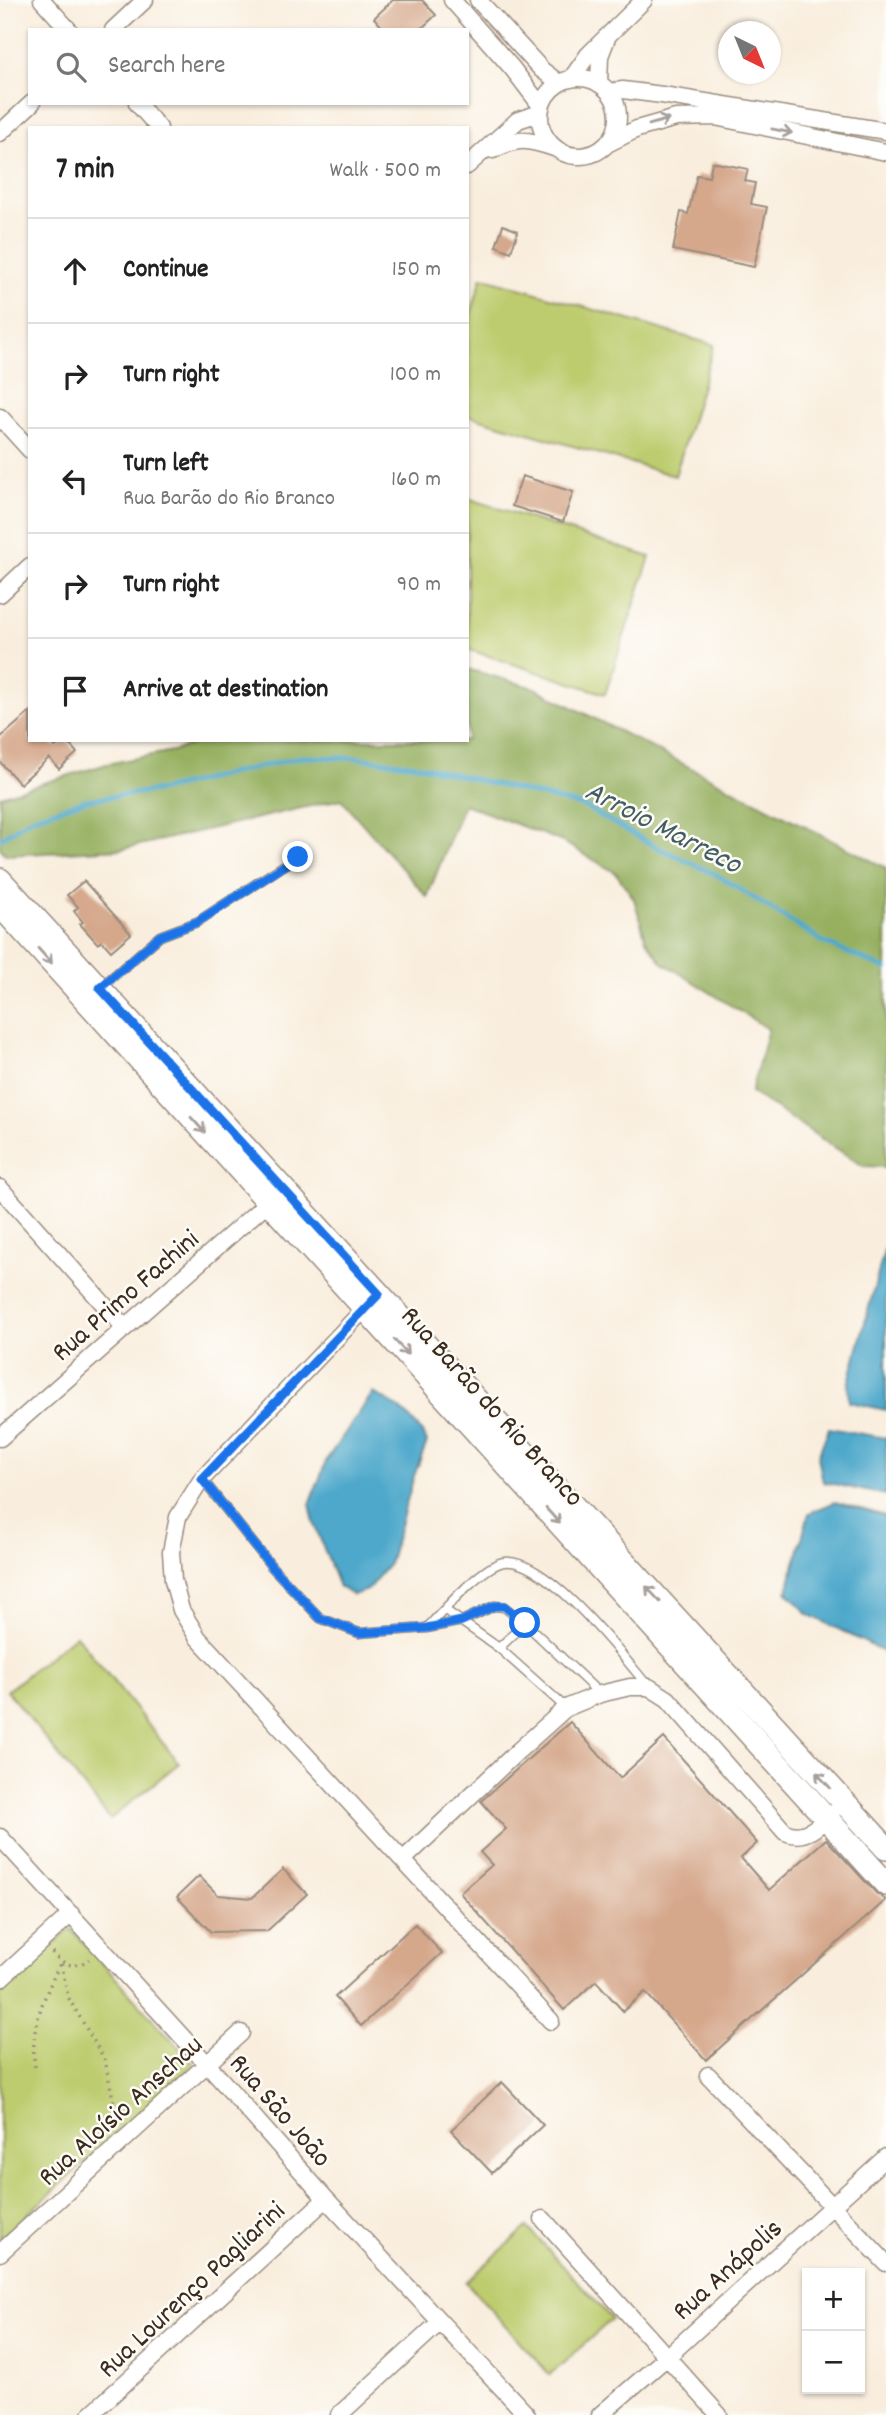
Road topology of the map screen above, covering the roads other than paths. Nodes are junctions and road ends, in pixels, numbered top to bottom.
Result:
1 (42, 0) edge
2 (145, 0) edge
3 (452, 0) edge
4 (478, 0) edge
5 (644, 0) edge
6 (67, 28) edge
7 (115, 28) edge
8 (609, 33) junction
9 (565, 81) junction
10 (604, 88) junction
11 (30, 105) edge
12 (138, 105) edge
13 (540, 109) junction
14 (715, 111) junction
15 (157, 126) edge
16 (886, 131) edge
17 (0, 133) edge
18 (607, 144) junction
19 (556, 149) junction
20 (886, 152) edge
21 (470, 164) edge
22 (0, 417) edge
23 (28, 448) edge
24 (28, 568) edge
25 (0, 594) edge
26 (298, 857) dead end
27 (0, 880) edge
28 (3, 914) edge
29 (93, 995) junction
30 (0, 1188) edge
31 (275, 1196) junction
32 (372, 1301) junction
33 (125, 1328) junction
34 (0, 1438) edge
35 (202, 1479) junction
36 (445, 1609) junction
37 (462, 1621) junction
38 (525, 1623) junction
39 (427, 1628) junction
40 (681, 1641) junction
41 (499, 1648) junction
42 (649, 1687) junction
43 (600, 1694) junction
44 (566, 1708) junction
45 (844, 1802) junction
46 (827, 1818) junction
47 (0, 1837) edge
48 (886, 1848) edge
49 (403, 1860) junction
50 (886, 1884) edge
51 (71, 1914) junction
52 (0, 1979) edge
53 (551, 2021) dead end
54 (242, 2033) dead end
55 (207, 2064) junction
56 (708, 2075) dead end
57 (886, 2157) edge
58 (326, 2199) junction
59 (832, 2206) junction
60 (543, 2219) dead end
61 (0, 2253) edge
62 (886, 2263) edge
63 (440, 2322) junction
64 (667, 2357) junction
65 (90, 2415) edge
66 (339, 2415) edge
67 (527, 2415) edge
68 (600, 2415) edge
69 (719, 2415) edge

1 - 6 street
2 - 7 street
3 - 13 street
4 - 9 street
5 - 8 street
8 - 9 street
8 - 10 street
9 - 10 street
9 - 13 street
10 - 14 street
10 - 18 street
11 - 17 street
12 - 15 street
13 - 19 street
13 - 21 street
14 - 16 street
18 -> 14 street
14 -> 20 street
18 - 19 street
19 - 21 street
22 - 23 street
24 - 25 street
26 - 29 lane
27 - 29 main road, Rua Barão do Rio Branco
28 -> 29 main road, Rua Barão do Rio Branco
29 - 31 main road, Rua Barão do Rio Branco
30 - 33 street
31 - 32 main road, Rua Barão do Rio Branco
31 - 33 street, Rua Primo Fachini
32 - 35 street
32 - 40 main road, Rua Barão do Rio Branco
33 - 34 street, Rua Primo Fachini
35 - 39 lane
35 - 49 street
36 - 37 lane
36 - 39 lane
36 - 42 lane
37 - 38 lane
37 - 39 lane
37 - 41 lane
38 - 41 lane
38 - 43 lane
45 -> 40 main road, Rua Barão do Rio Branco
40 - 46 main road, Rua Barão do Rio Branco
41 - 44 lane
42 - 43 street
42 - 46 street
43 - 44 street
44 - 49 street
45 - 46 street
45 - 48 main road, Rua Barão do Rio Branco
46 - 50 main road, Rua Barão do Rio Branco
47 - 51 street, Rua São João
49 - 53 street
51 - 52 street
51 - 55 street, Rua São João
54 - 55 street, Rua Aloísio Anschau
55 - 58 street, Rua São João
55 - 61 street, Rua Aloísio Anschau
56 - 59 street
57 - 59 street, Rua Anápolis
58 - 63 street, Rua São João
58 - 65 street, Rua Lourenço Pagliarini
59 - 62 street
59 - 64 street, Rua Anápolis
60 - 64 street
63 - 66 street
63 - 67 street, Rua São João
64 - 68 street, Rua Anápolis
64 - 69 street

